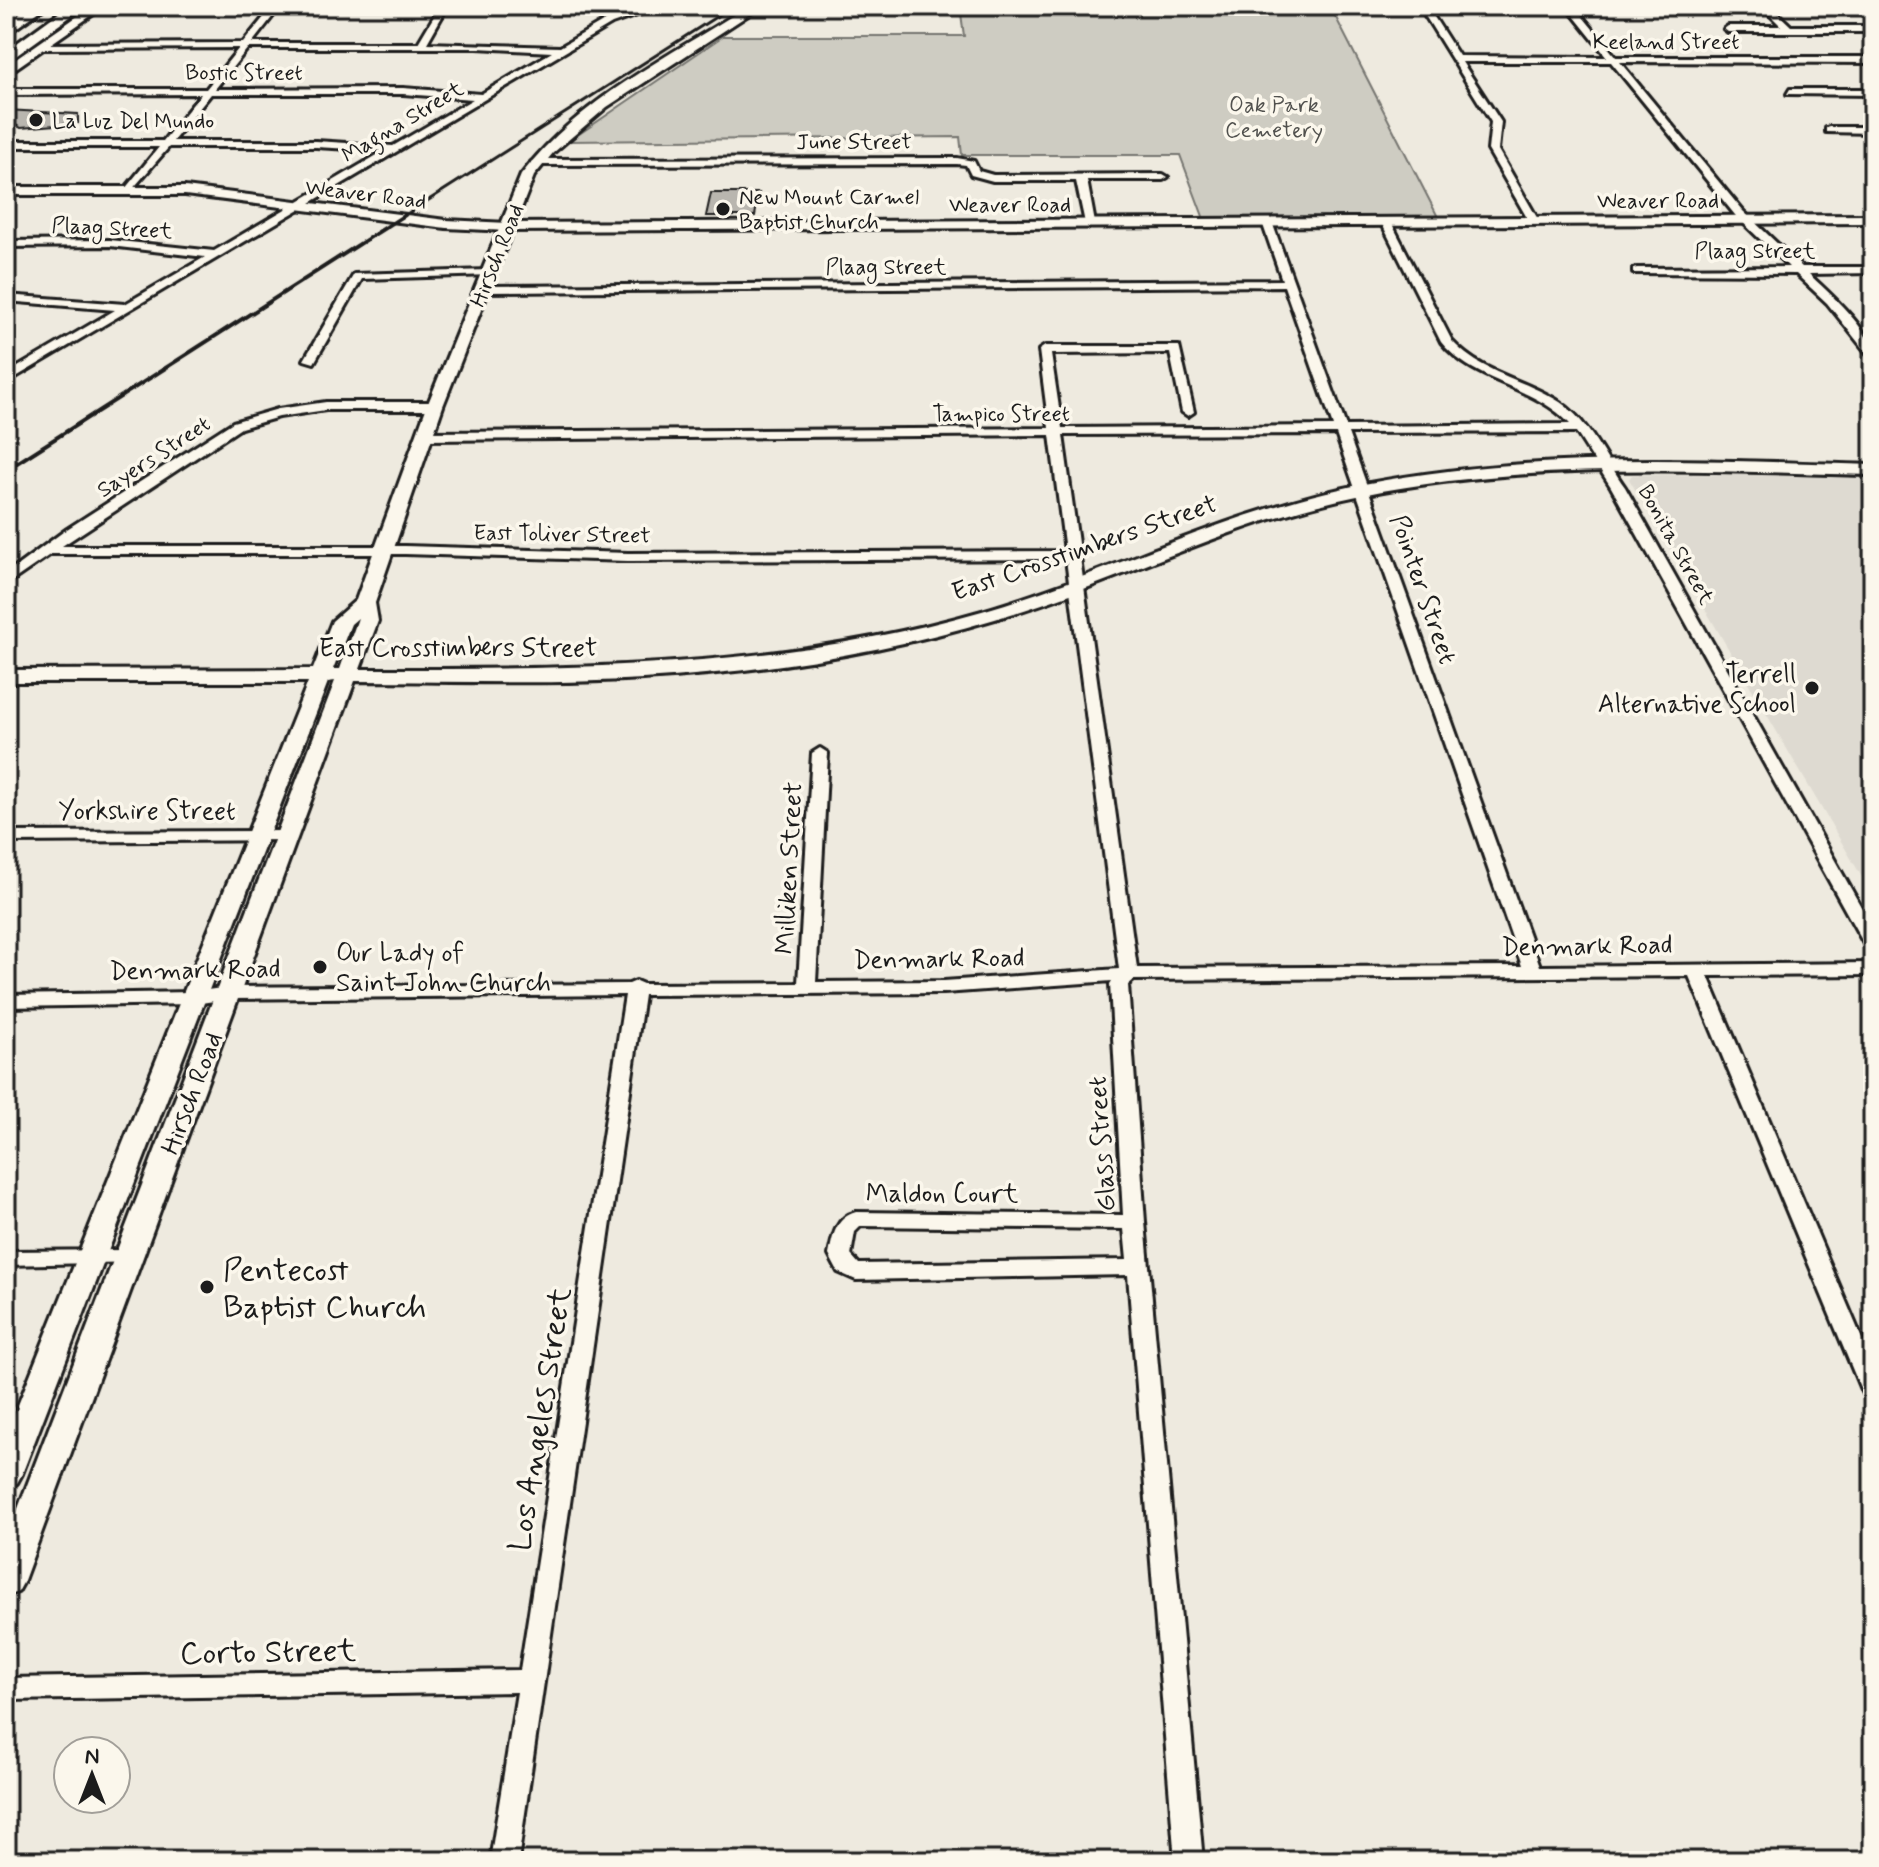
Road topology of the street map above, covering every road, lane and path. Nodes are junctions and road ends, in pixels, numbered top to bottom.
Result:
1 (40, 6) edge
2 (59, 6) edge
3 (78, 6) edge
4 (99, 6) edge
5 (277, 6) edge
6 (444, 6) edge
7 (659, 6) edge
8 (756, 6) edge
9 (1423, 6) edge
10 (1570, 6) edge
11 (1765, 6) edge
12 (1728, 29) dead end
13 (1789, 29) junction
14 (1873, 29) edge
15 (6, 30) edge
16 (6, 44) edge
17 (246, 45) junction
18 (421, 45) junction
19 (43, 46) junction
20 (562, 50) junction
21 (6, 58) edge
22 (1458, 59) junction
23 (1613, 59) junction
24 (1873, 60) edge
25 (6, 71) edge
26 (6, 92) edge
27 (209, 92) junction
28 (1790, 92) dead end
29 (1873, 92) edge
30 (482, 97) junction
31 (1829, 130) dead end
32 (1873, 130) edge
33 (6, 144) edge
34 (167, 144) junction
35 (393, 149) junction
36 (536, 162) junction
37 (1163, 177) dead end
38 (1081, 178) junction
39 (129, 190) junction
40 (6, 191) edge
41 (301, 205) junction
42 (1744, 219) junction
43 (1873, 219) edge
44 (1534, 221) junction
45 (1267, 222) junction
46 (1386, 222) junction
47 (1090, 223) junction
48 (508, 227) junction
49 (6, 244) edge
50 (217, 255) junction
51 (1798, 270) junction
52 (1873, 270) edge
53 (1637, 271) dead end
54 (486, 281) junction
55 (1290, 283) junction
56 (6, 298) edge
57 (126, 307) junction
58 (1873, 353) edge
59 (310, 360) dead end
60 (6, 379) edge
61 (435, 406) junction
62 (1188, 412) dead end
63 (1579, 428) junction
64 (1342, 430) junction
65 (1057, 432) junction
66 (424, 436) junction
67 (1873, 457) edge
68 (1601, 463) junction
69 (1698, 463) junction
70 (1873, 470) edge
71 (1363, 489) junction
72 (49, 550) junction
73 (385, 550) junction
74 (1074, 555) junction
75 (6, 581) edge
76 (1076, 585) junction
77 (365, 603) junction
78 (6, 676) edge
79 (321, 676) junction
80 (348, 676) junction
81 (820, 753) dead end
82 (258, 836) junction
83 (288, 836) junction
84 (6, 837) edge
85 (1873, 944) edge
86 (1873, 969) edge
87 (1696, 970) junction
88 (1533, 972) junction
89 (1129, 974) junction
90 (807, 986) junction
91 (636, 987) junction
92 (228, 993) junction
93 (194, 998) junction
94 (6, 1001) edge
95 (1134, 1222) junction
96 (92, 1257) junction
97 (129, 1257) junction
98 (6, 1258) edge
99 (1138, 1267) junction
100 (1873, 1392) edge
101 (6, 1474) edge
102 (8, 1574) edge
103 (531, 1681) junction
104 (6, 1689) edge
105 (504, 1861) edge
106 (1189, 1861) edge

1 - 15 highway
2 - 16 highway
3 - 21 highway
4 - 19 main road
5 - 17 street
6 - 18 street
7 - 20 street, Magna Street
8 - 36 main road, Hirsch Road
9 - 22 street
10 - 23 street
11 - 13 street
12 - 13 street
13 - 14 street
17 - 18 street
17 - 19 street
17 - 27 street
18 - 20 street
19 - 25 main road
20 - 30 street, Magna Street
22 - 23 street, Keeland Street
22 - 44 street
23 - 24 street, Keeland Street
23 - 42 street
26 - 27 street, Bostic Street
27 - 30 street, Bostic Street
27 - 34 street
28 - 29 street
30 - 35 street, Magna Street
31 - 32 street
33 - 34 street
34 - 35 street
34 - 39 street
35 - 41 street, Magna Street
36 - 38 street, June Street
36 - 48 main road, Hirsch Road
37 - 38 street, June Street
38 - 47 street
39 - 40 street, Weaver Road
39 - 41 street, Weaver Road
41 - 48 street, Weaver Road
41 - 50 street, Magna Street
42 - 43 street, Weaver Road
42 - 44 street, Weaver Road
42 - 51 street
44 - 46 street, Weaver Road
45 - 46 street, Weaver Road
45 - 47 street, Weaver Road
45 - 55 street, Pointer Street
46 - 63 street, Bonita Street
47 - 48 street, Weaver Road
48 - 54 main road, Hirsch Road
49 - 50 street, Plaag Street
50 - 57 street, Magna Street
51 - 52 street, Plaag Street
51 - 53 street, Plaag Street
51 - 58 street
54 - 55 street, Plaag Street
54 - 59 street, Plaag Street
54 - 61 main road, Hirsch Road
55 - 64 street, Pointer Street
56 - 57 street
57 - 60 street, Magna Street
61 - 66 main road, Hirsch Road
61 - 72 street, Sayers Street
62 - 65 street, Glass Street
63 - 64 street, Tampico Street
63 - 68 street, Bonita Street
64 - 65 street, Tampico Street
64 - 71 street, Pointer Street
65 - 66 street, Tampico Street
65 - 74 street, Glass Street
66 - 73 main road, Hirsch Road
67 - 69 main road, East Crosstimbers Street
68 - 69 main road, East Crosstimbers Street
68 - 71 main road, East Crosstimbers Street
68 - 85 street, Bonita Street
69 - 70 main road, East Crosstimbers Street
71 - 76 main road, East Crosstimbers Street
71 - 88 street, Pointer Street
72 - 73 street, East Toliver Street
72 - 75 street, Sayers Street
73 - 74 street, East Toliver Street
73 - 77 main road, Hirsch Road
74 - 76 street, Glass Street
76 - 80 main road, East Crosstimbers Street
76 - 89 street, Glass Street
77 - 79 main road, Hirsch Road
77 - 80 main road, Hirsch Road
78 - 79 main road, East Crosstimbers Street
79 - 80 main road, East Crosstimbers Street
79 - 82 main road, Hirsch Road
80 - 83 main road, Hirsch Road
81 - 90 street, Milliken Street
82 - 83 street, Yorkshire Street
82 - 84 street, Yorkshire Street
82 - 93 main road, Hirsch Road
83 - 92 main road, Hirsch Road
86 - 87 street, Denmark Road
87 - 88 street, Denmark Road
87 - 100 street
88 - 89 street, Denmark Road
89 - 90 street, Denmark Road
89 - 95 street, Glass Street
90 - 91 street, Denmark Road
91 - 92 street, Denmark Road
91 - 103 street, Los Angeles Street
92 - 93 street, Denmark Road
92 - 97 main road, Hirsch Road
93 - 94 street, Denmark Road
93 - 96 main road, Hirsch Road
95 - 99 street, Glass Street
95 - 99 street, Maldon Court
96 - 97 street
96 - 98 street
96 - 101 main road, Hirsch Road
97 - 102 main road, Hirsch Road
99 - 106 street, Glass Street
103 - 104 street, Corto Street
103 - 105 street, Los Angeles Street

